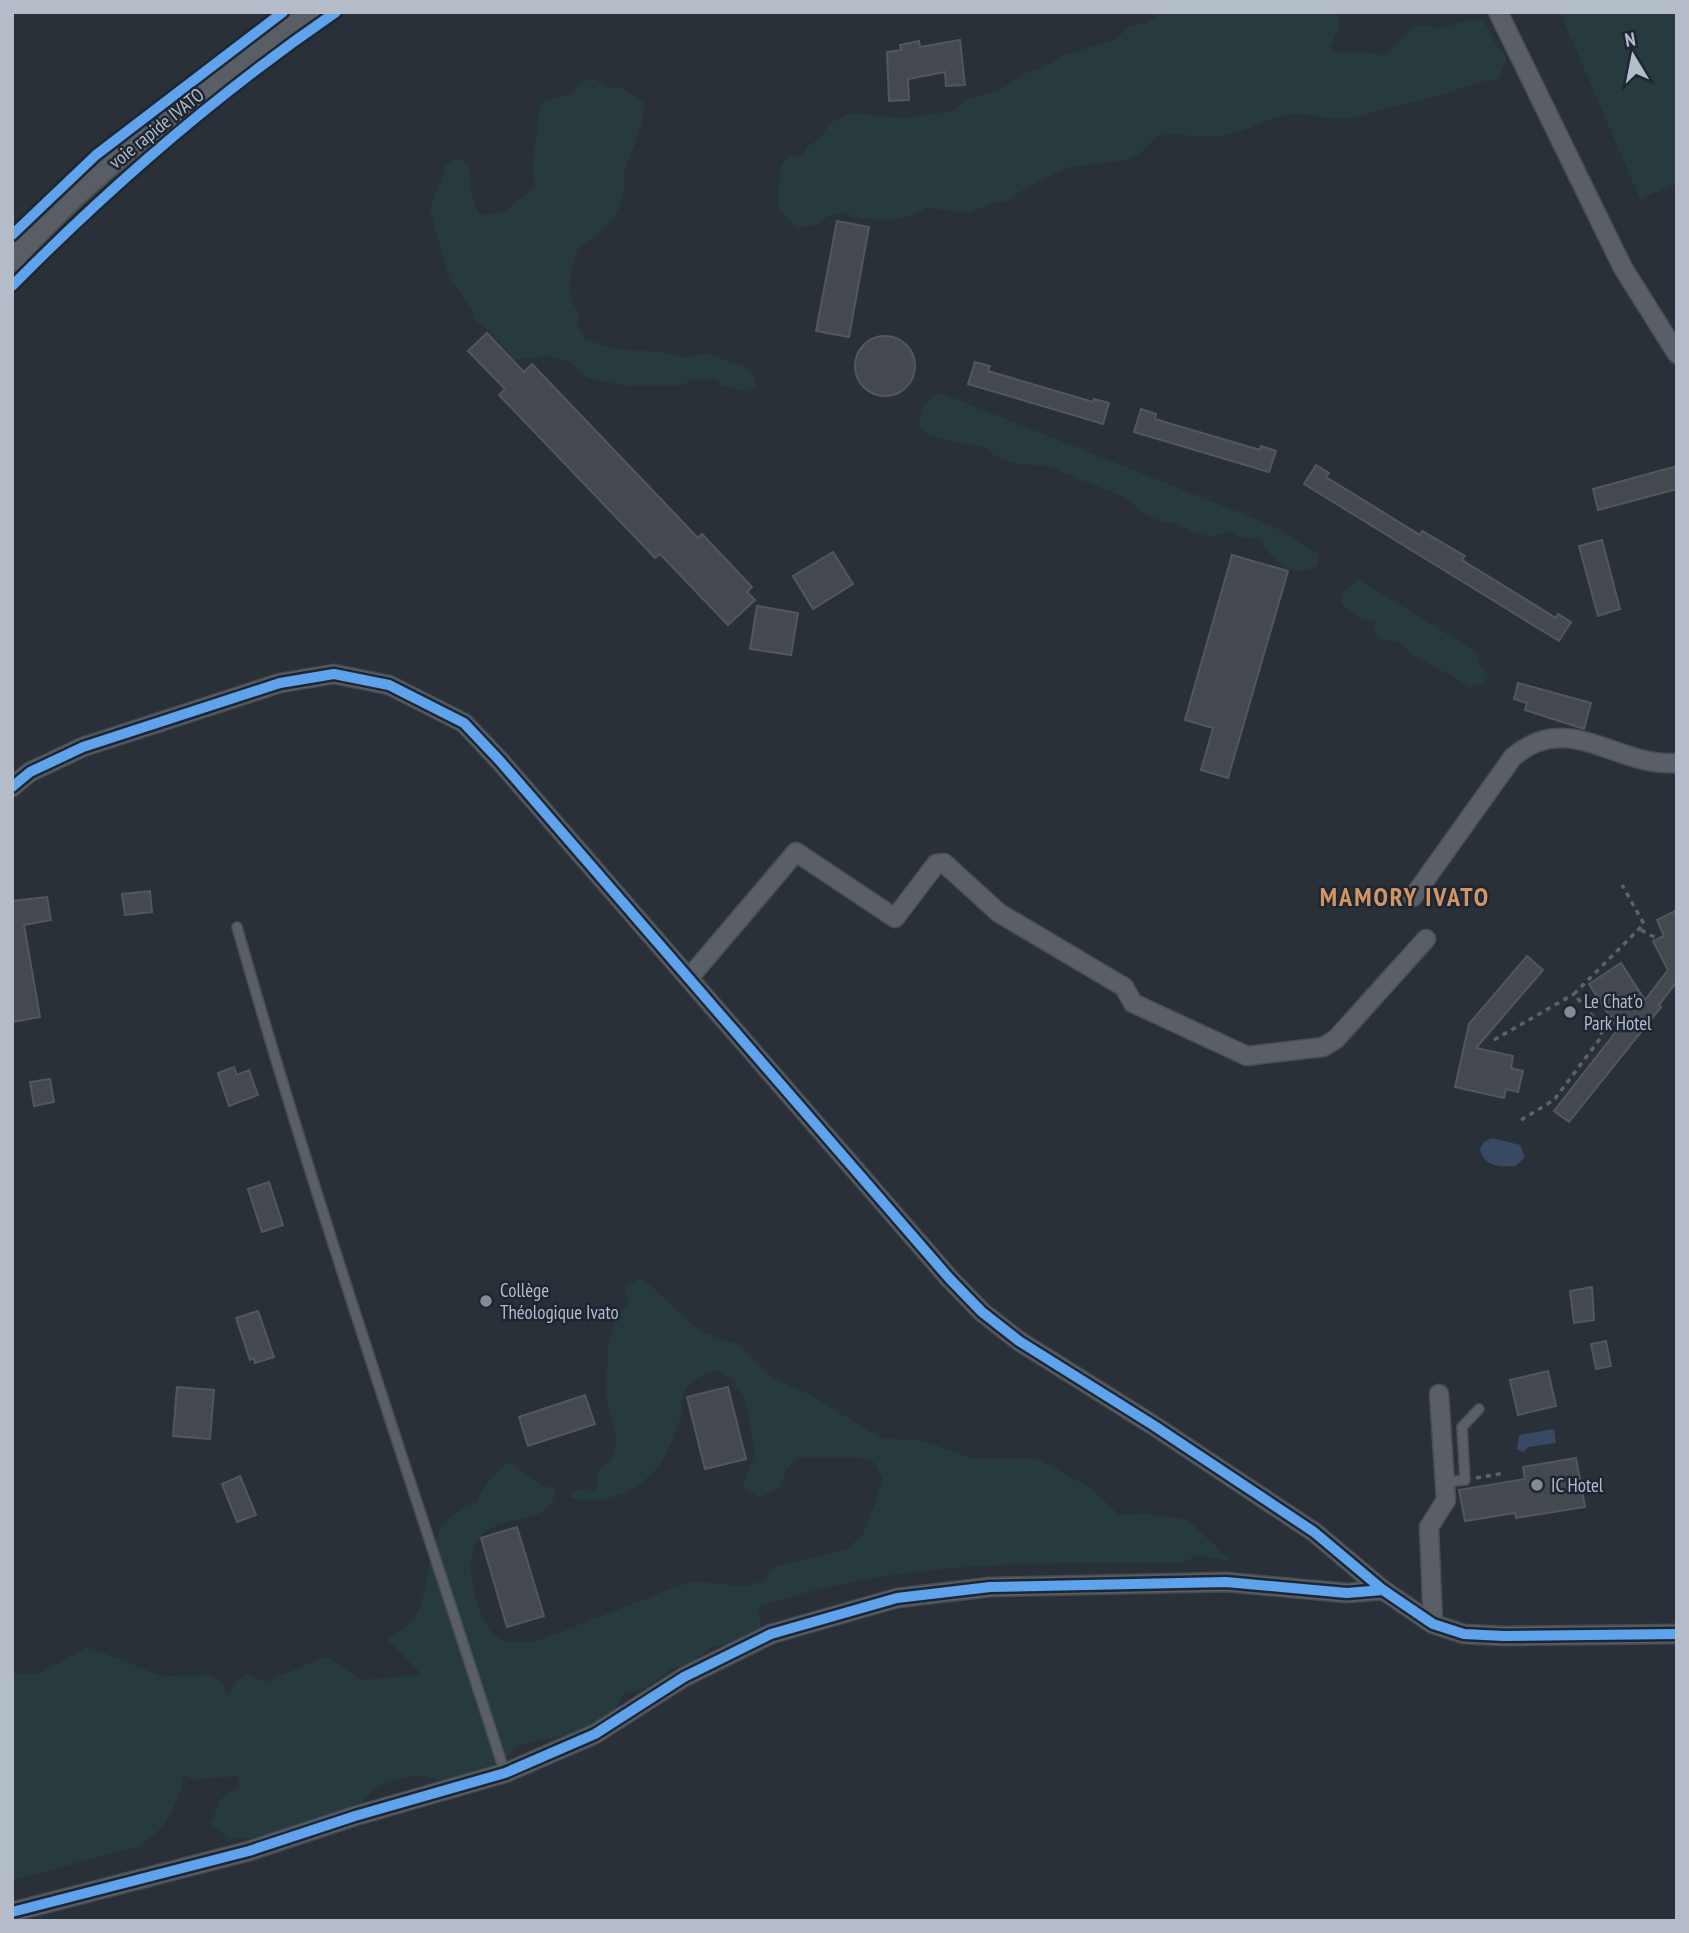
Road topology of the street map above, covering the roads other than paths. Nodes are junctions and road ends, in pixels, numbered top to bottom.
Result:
1 (313, 12) edge
2 (1498, 12) edge
3 (12, 259) edge
4 (1677, 354) edge
5 (1677, 763) edge
6 (12, 787) edge
7 (1413, 897) dead end
8 (237, 927) dead end
9 (1426, 939) dead end
10 (689, 978) junction
11 (1439, 1394) dead end
12 (1479, 1409) dead end
13 (1445, 1482) junction
14 (1383, 1590) junction
15 (1433, 1624) junction
16 (1677, 1634) edge
17 (505, 1773) junction
18 (12, 1912) edge

1 - 3 main road, voie rapide IVATO
2 - 4 street
5 - 7 street
6 - 10 street
8 - 17 lane
9 - 10 street
10 - 14 street
11 - 13 street
12 - 13 lane
13 - 15 street
14 - 15 street
14 - 17 street
15 - 16 street
17 - 18 street

